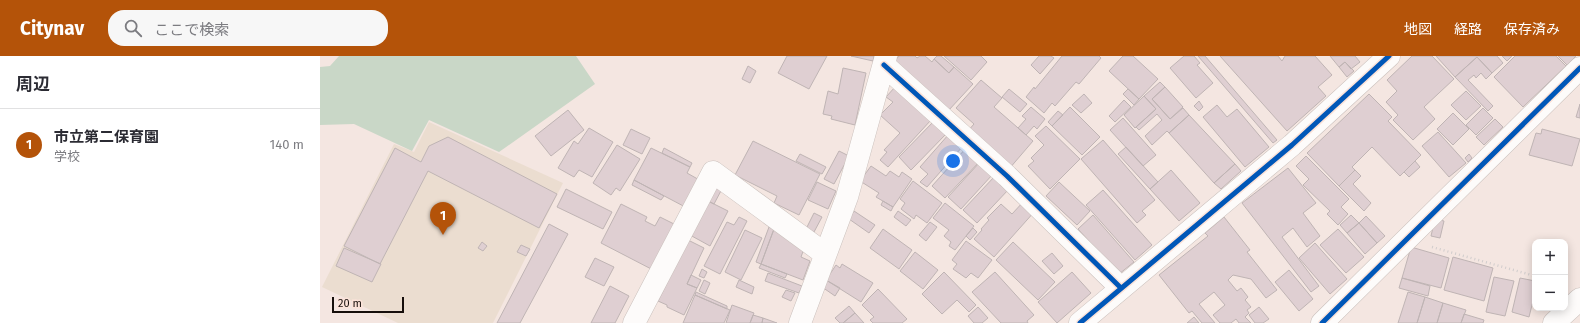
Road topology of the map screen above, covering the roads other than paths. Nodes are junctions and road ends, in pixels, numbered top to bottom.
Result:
1 (1389, 56) edge
2 (885, 60) edge
3 (1580, 68) edge
4 (825, 254) junction
5 (1121, 288) junction
6 (1580, 299) edge
7 (634, 323) edge
8 (800, 323) edge
9 (1080, 323) edge
10 (1322, 323) edge
11 (1554, 323) edge

1 - 5 street
2 - 4 street
2 - 5 street
3 - 10 street
4 - 7 street
4 - 8 street
5 - 9 street
6 - 11 street

